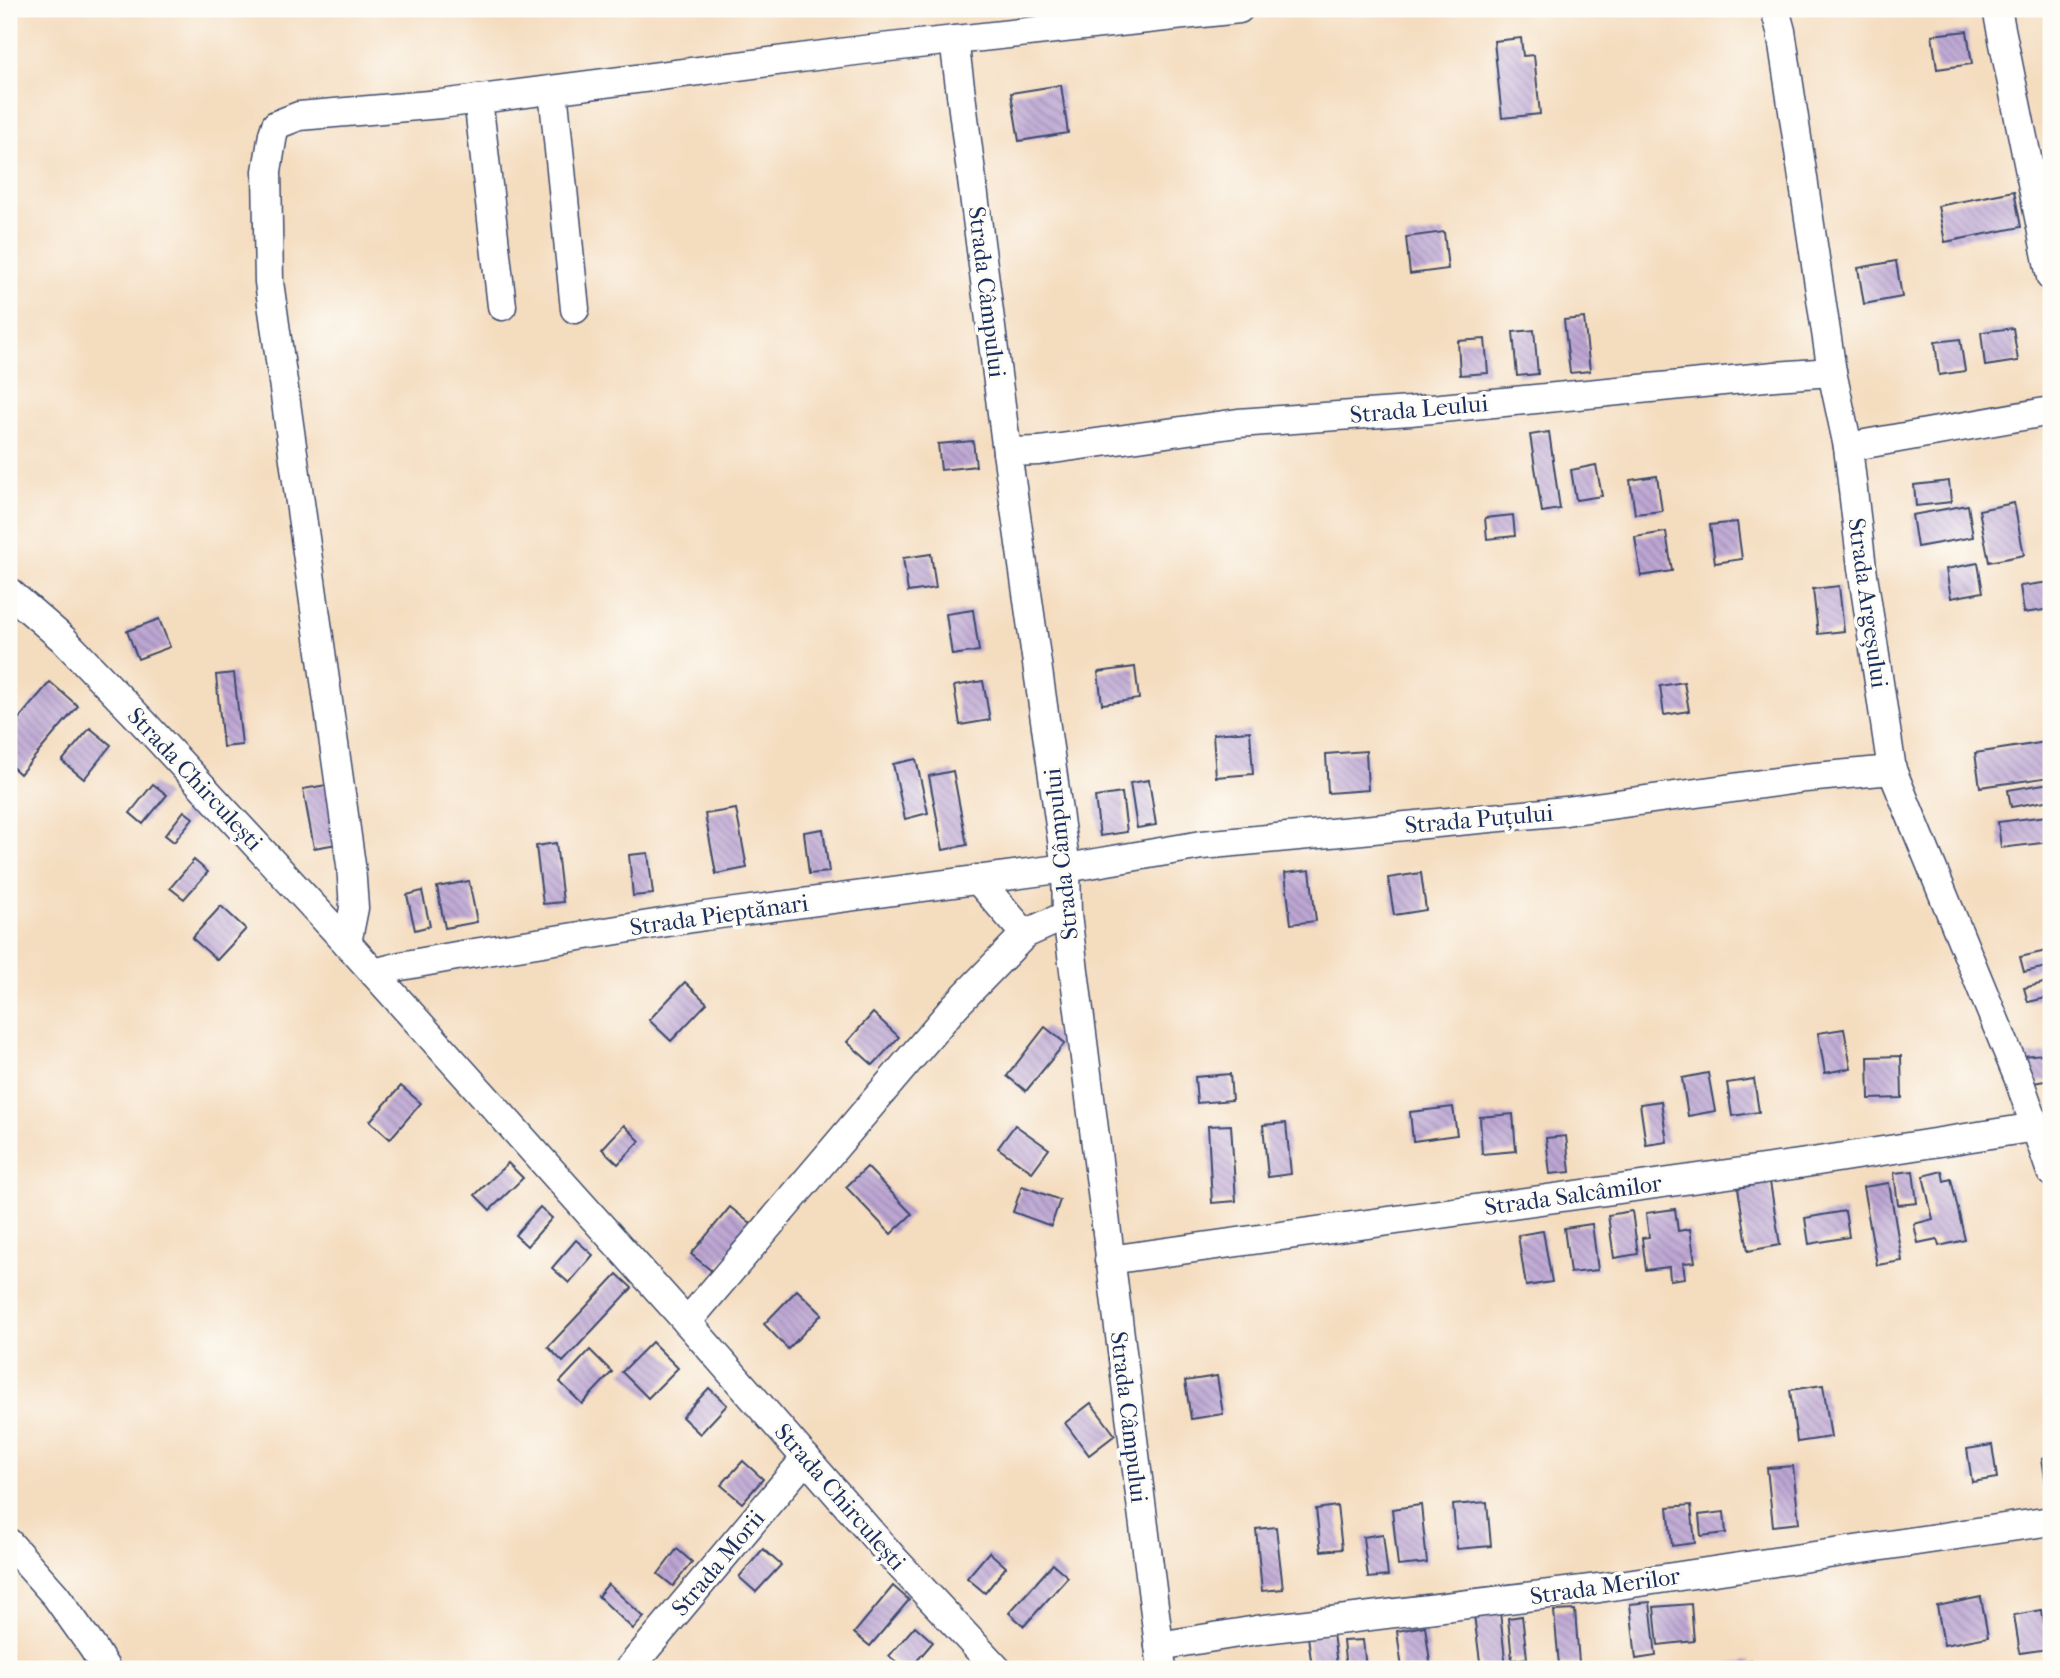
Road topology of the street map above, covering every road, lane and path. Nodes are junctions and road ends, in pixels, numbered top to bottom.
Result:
1 (1239, 9) edge
2 (1775, 9) edge
3 (1997, 9) edge
4 (954, 40) junction
5 (553, 90) junction
6 (478, 99) junction
7 (2051, 278) edge
8 (502, 306) dead end
9 (575, 309) dead end
10 (1832, 372) junction
11 (2051, 411) edge
12 (1848, 447) junction
13 (1007, 452) junction
14 (9, 592) edge
15 (1892, 770) junction
16 (1066, 868) junction
17 (977, 878) junction
18 (1067, 915) junction
19 (1025, 934) junction
20 (347, 943) junction
21 (374, 973) junction
22 (2036, 1127) junction
23 (2051, 1172) edge
24 (1109, 1260) junction
25 (687, 1322) junction
26 (806, 1458) junction
27 (2051, 1521) edge
28 (9, 1543) edge
29 (1160, 1658) edge
30 (106, 1669) edge
31 (629, 1669) edge
32 (997, 1669) edge

1 - 4 street
2 - 10 street, Strada Argeșului
3 - 7 street
4 - 5 street
4 - 13 street, Strada Câmpului
5 - 6 street
5 - 9 street
6 - 8 street
6 - 20 street
10 - 12 street, Strada Argeșului
10 - 13 street, Strada Leului
11 - 12 street
12 - 15 street, Strada Argeșului
13 - 16 street, Strada Câmpului
14 - 20 street, Strada Chirculești
15 - 16 street, Strada Puțului
15 - 22 street, Strada Argeșului
16 - 17 street, Strada Pieptănari
16 - 18 street, Strada Câmpului
17 - 19 street
17 - 21 street, Strada Pieptănari
18 - 19 street
18 - 24 street, Strada Câmpului
19 - 25 street
20 - 21 street, Strada Chirculești
21 - 25 street, Strada Chirculești
22 - 23 street, Strada Argeșului
22 - 24 street, Strada Salcâmilor
24 - 29 street, Strada Câmpului
25 - 26 street, Strada Chirculești
26 - 31 street, Strada Morii
26 - 32 street, Strada Chirculești
27 - 29 street, Strada Merilor
28 - 30 street

